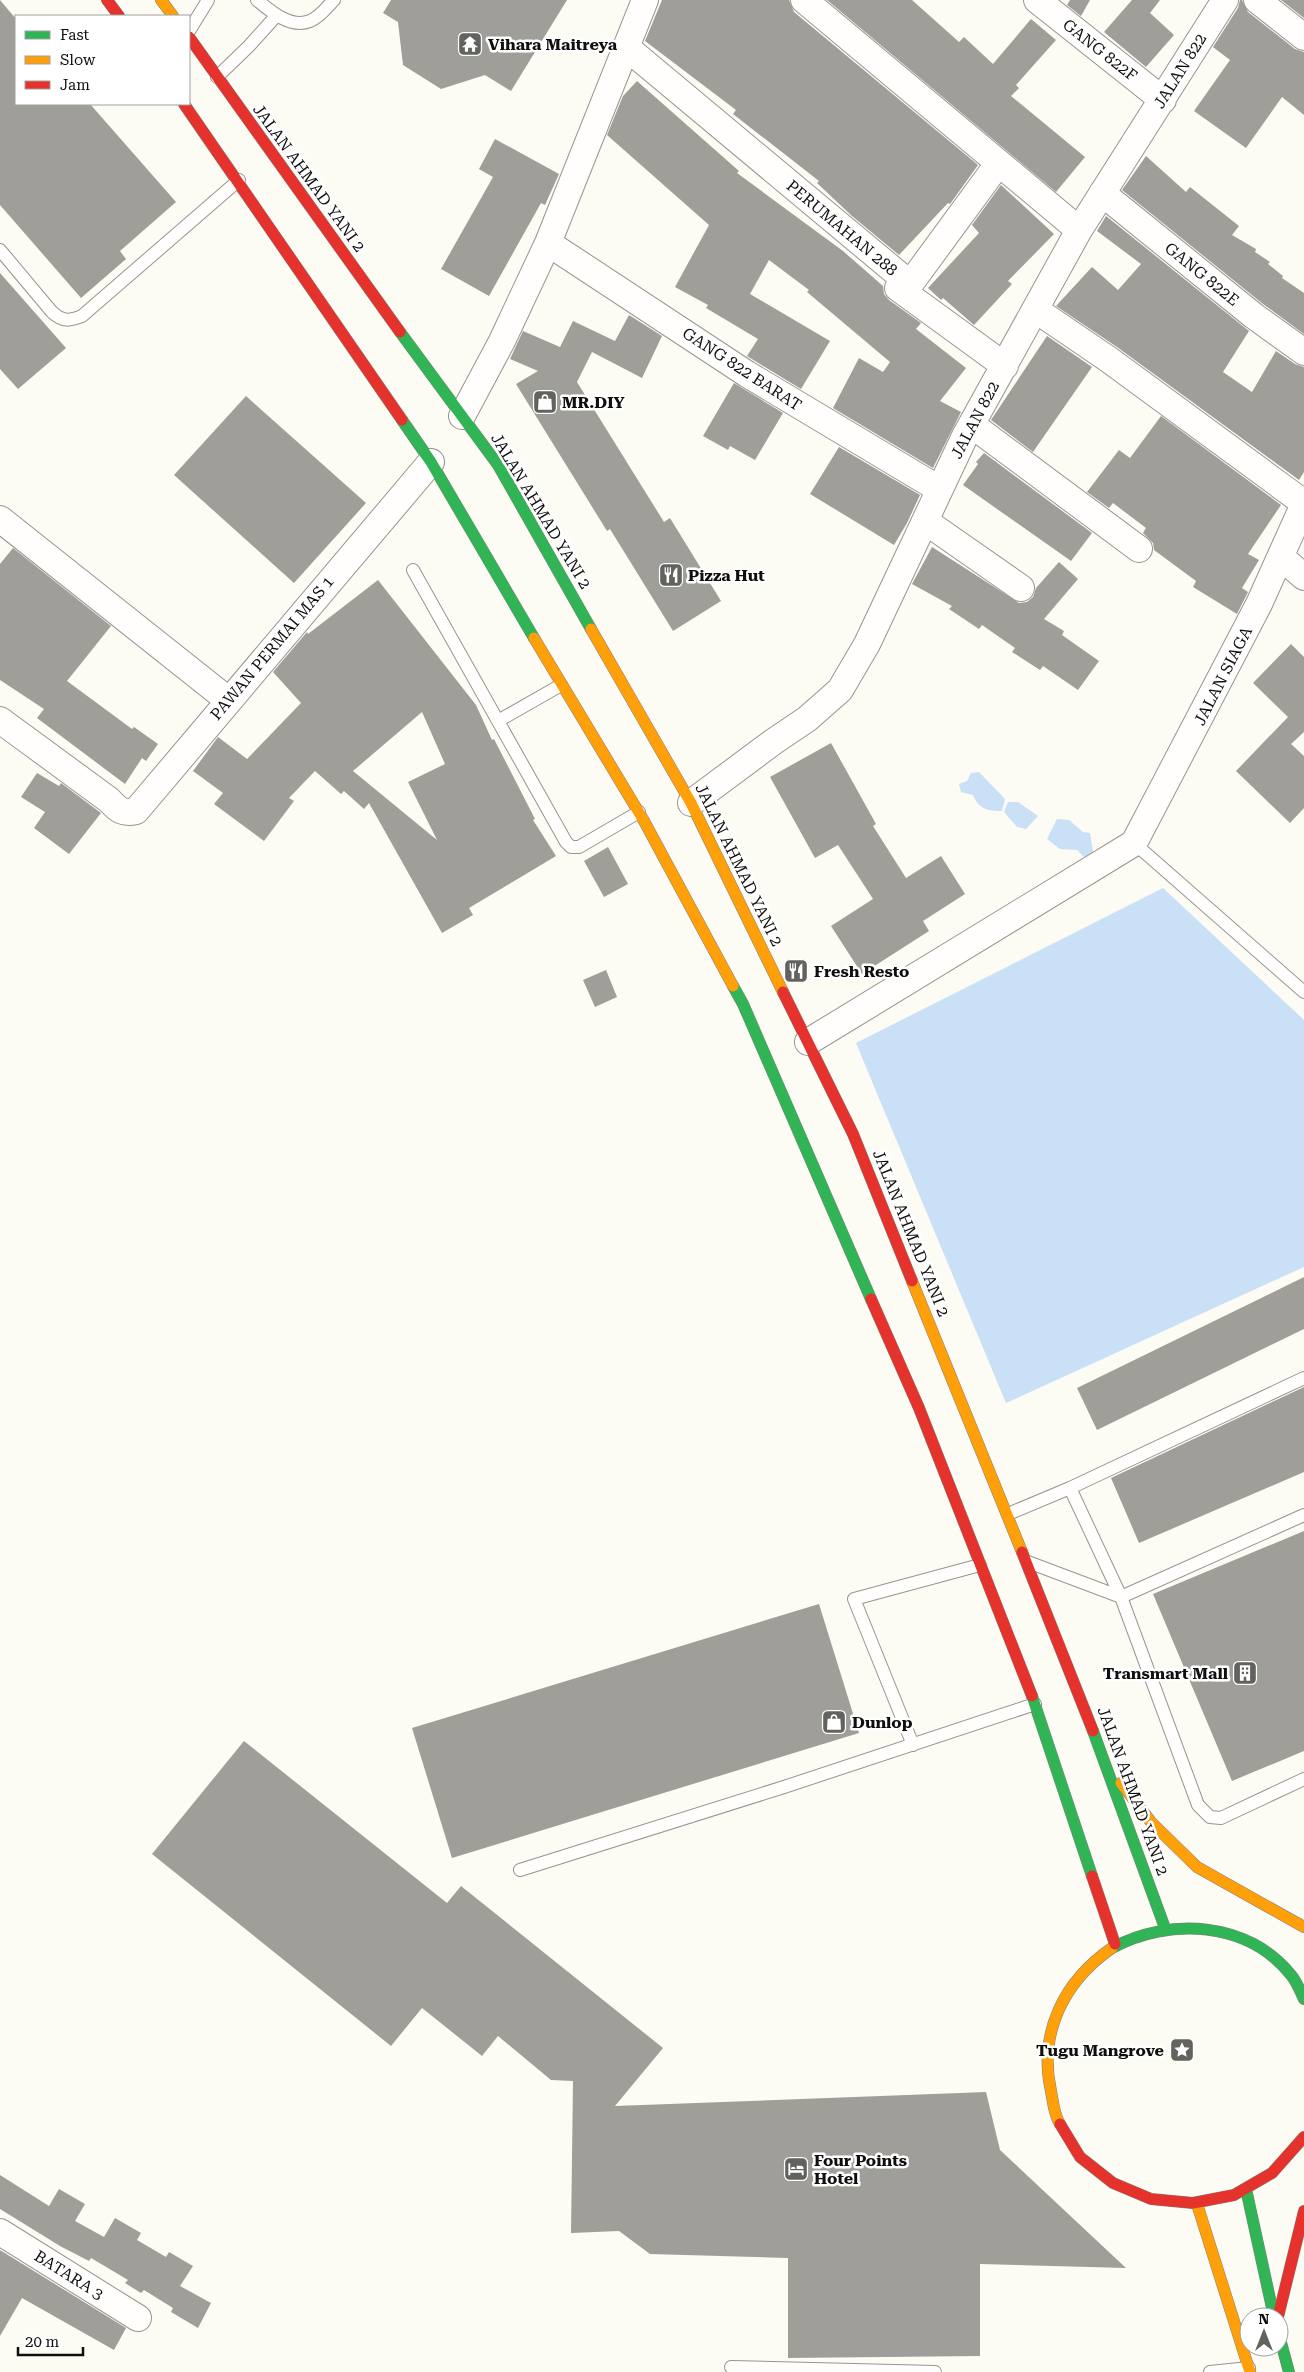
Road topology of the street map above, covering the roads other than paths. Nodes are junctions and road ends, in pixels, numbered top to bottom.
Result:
1 (107, 0) edge
2 (161, 0) edge
3 (208, 0) edge
4 (257, 0) edge
5 (334, 0) edge
6 (645, 0) edge
7 (804, 0) edge
8 (1037, 0) edge
9 (1225, 0) edge
10 (1258, 0) edge
11 (118, 15) edge
12 (172, 15) edge
13 (276, 16) junction
14 (190, 29) edge
15 (1304, 37) edge
16 (190, 38) edge
17 (626, 47) junction
18 (217, 77) junction
19 (1163, 100) junction
20 (185, 105) edge
21 (998, 164) junction
22 (238, 180) junction
23 (1102, 193) junction
24 (1079, 230) junction
25 (548, 243) junction
26 (0, 250) edge
27 (898, 288) dead end
28 (1036, 310) junction
29 (1304, 352) edge
30 (1005, 366) junction
31 (462, 416) junction
32 (972, 425) junction
33 (431, 462) junction
34 (939, 489) junction
35 (1304, 504) edge
36 (0, 519) edge
37 (925, 521) junction
38 (1139, 550) dead end
39 (1281, 557) junction
40 (412, 570) dead end
41 (1304, 577) edge
42 (1021, 588) dead end
43 (561, 685) junction
44 (228, 700) junction
45 (0, 720) edge
46 (498, 721) junction
47 (691, 803) junction
48 (639, 812) junction
49 (1134, 843) junction
50 (1304, 992) edge
51 (808, 1042) junction
52 (1304, 1378) edge
53 (1070, 1488) junction
54 (1008, 1514) junction
55 (1304, 1515) edge
56 (1027, 1562) junction
57 (980, 1565) junction
58 (1121, 1597) junction
59 (1035, 1704) junction
60 (913, 1745) junction
61 (1109, 1768) junction
62 (1304, 1780) edge
63 (520, 1870) dead end
64 (1166, 1928) junction
65 (1304, 1928) edge
66 (1115, 1944) junction
67 (1304, 1999) edge
68 (1304, 2137) edge
69 (1246, 2189) junction
70 (1197, 2204) junction
71 (1304, 2211) edge
72 (0, 2232) edge
73 (1274, 2307) edge
74 (1279, 2307) edge
75 (138, 2318) dead end
76 (1285, 2357) edge
77 (731, 2368) dead end
78 (1249, 2370) edge
79 (935, 2372) edge
80 (1210, 2372) edge
81 (1289, 2372) edge

1 - 11 highway
2 - 12 highway
3 - 14 lane
4 - 13 lane
5 - 13 lane
6 - 17 street
7 - 21 street
8 - 19 street, GANG 822F
9 - 19 street, JALAN 822
10 - 15 street
13 - 18 lane
16 - 18 highway, JALAN AHMAD YANI 2
17 - 21 street, PERUMAHAN 288
17 - 25 street
18 - 31 highway, JALAN AHMAD YANI 2
19 - 23 street, JALAN 822
20 - 22 highway
21 - 24 street
22 - 26 lane
22 - 33 highway
23 - 24 street, JALAN 822
23 - 29 street, GANG 822E
24 - 28 street, JALAN 822
25 - 31 street
25 - 34 street, GANG 822 BARAT
27 - 30 street
28 - 30 street, JALAN 822
28 - 35 street
30 - 32 street, JALAN 822
31 - 47 highway, JALAN AHMAD YANI 2
32 - 34 street, JALAN 822
32 - 38 street
33 - 43 highway
33 - 44 street, PAWAN PERMAI MAS 1
34 - 37 street, JALAN 822
35 - 39 street, JALAN SIAGA
36 - 44 street
37 - 42 street
37 - 47 street, JALAN 822
39 - 41 street
39 - 49 street, JALAN SIAGA
40 - 46 lane
43 - 46 lane
43 - 48 highway
44 - 45 street, PAWAN PERMAI MAS 1
46 - 48 lane
47 - 51 highway, JALAN AHMAD YANI 2
48 - 57 highway
49 - 50 lane
49 - 51 street
51 - 54 highway, JALAN AHMAD YANI 2
52 - 53 lane
53 - 54 lane
53 - 58 lane
54 - 56 highway, JALAN AHMAD YANI 2
55 - 58 lane
56 - 58 lane
56 - 61 highway, JALAN AHMAD YANI 2
57 - 59 highway
57 - 60 lane
58 - 62 lane
59 - 60 lane
59 - 66 highway
60 - 63 lane
61 - 64 highway, JALAN AHMAD YANI 2
61 - 65 highway
64 - 66 highway
64 - 67 highway
66 - 70 highway
68 - 69 highway
69 - 70 highway
69 - 73 highway
70 - 78 highway
71 - 74 highway
72 - 75 street, BATARA 3
76 - 81 highway
77 - 79 lane
78 - 80 lane

